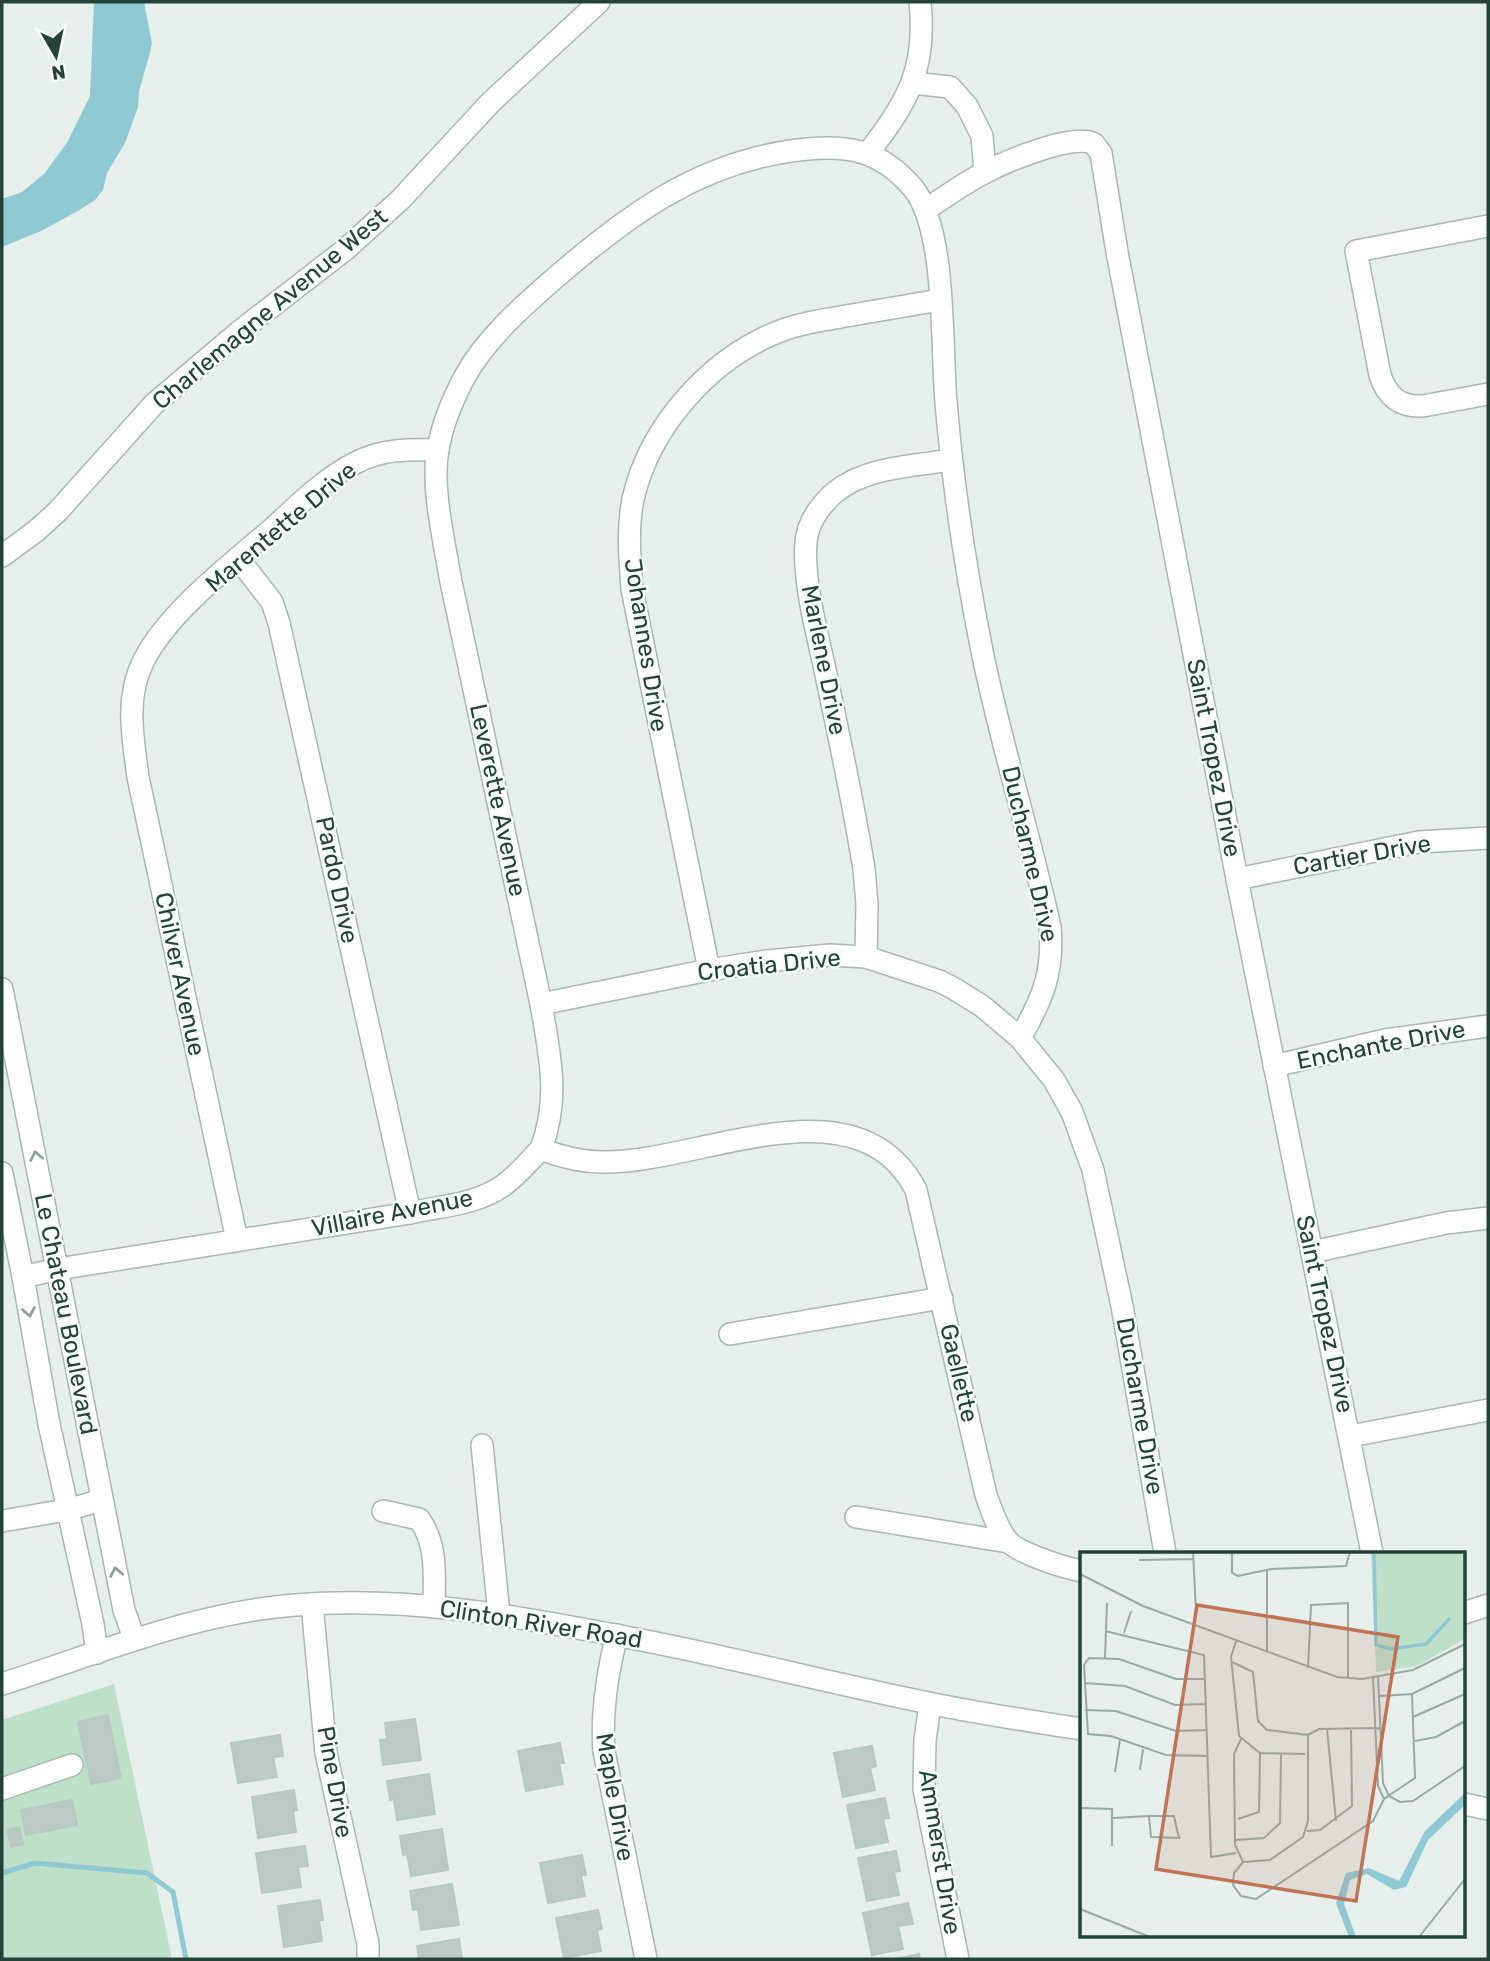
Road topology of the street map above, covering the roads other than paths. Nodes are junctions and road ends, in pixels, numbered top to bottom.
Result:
1 (599, 2) edge
2 (920, 2) edge
3 (912, 83) junction
4 (868, 153) junction
5 (985, 172) junction
6 (926, 209) junction
7 (1488, 226) edge
8 (940, 300) junction
9 (1488, 394) edge
10 (438, 450) junction
11 (951, 460) junction
12 (2, 556) edge
13 (238, 558) junction
14 (131, 707) joint
15 (1488, 838) edge
16 (1237, 879) junction
17 (866, 957) junction
18 (709, 970) junction
19 (2, 989) edge
20 (541, 1004) junction
21 (1488, 1026) edge
22 (1020, 1038) junction
23 (1274, 1066) junction
24 (541, 1149) junction
25 (2, 1173) edge
26 (410, 1213) junction
27 (1488, 1218) edge
28 (237, 1240) junction
29 (1312, 1252) junction
30 (58, 1269) junction
31 (23, 1277) junction
32 (942, 1298) junction
33 (730, 1334) dead end
34 (1488, 1410) edge
35 (1350, 1436) junction
36 (482, 1445) dead end
37 (102, 1500) junction
38 (66, 1510) junction
39 (383, 1511) dead end
40 (856, 1517) dead end
41 (2, 1521) edge
42 (1008, 1542) junction
43 (1165, 1552) edge
44 (1372, 1552) edge
45 (1080, 1571) edge
46 (312, 1604) junction
47 (1488, 1605) edge
48 (434, 1607) junction
49 (1466, 1612) edge
50 (499, 1614) junction
51 (617, 1635) junction
52 (134, 1638) junction
53 (97, 1653) junction
54 (2, 1684) edge
55 (930, 1704) junction
56 (1080, 1729) edge
57 (72, 1765) dead end
58 (2, 1789) edge
59 (1466, 1804) edge
60 (1488, 1809) edge
61 (368, 1959) edge
62 (646, 1959) edge
63 (958, 1959) edge

1 - 12 street, Charlemagne Avenue West
2 - 3 street
3 - 4 street
3 - 5 street
4 - 6 street, Ducharme Drive
4 - 10 street
5 - 6 street, Saint Tropez Drive
5 - 16 street, Saint Tropez Drive
6 - 8 street, Ducharme Drive
7 - 9 street
8 - 11 street, Ducharme Drive
8 - 18 street, Johannes Drive
10 - 13 street, Marentette Drive
10 - 20 street, Leverette Avenue
11 - 17 street, Marlene Drive
11 - 22 street, Ducharme Drive
13 - 14 street, Marentette Drive
13 - 26 street, Pardo Drive
14 - 28 street, Chilver Avenue
15 - 16 street, Cartier Drive
16 - 23 street, Saint Tropez Drive
17 - 18 street, Croatia Drive
17 - 22 street, Croatia Drive
18 - 20 street, Croatia Drive
30 -> 19 street, Le Chateau Boulevard
20 - 24 street, Leverette Avenue
21 - 23 street, Enchante Drive
22 - 43 street, Ducharme Drive
23 - 29 street, Saint Tropez Drive
24 - 26 street, Villaire Avenue
24 - 32 street, Gaellette
25 - 31 street, Le Chateau Boulevard
26 - 28 street, Villaire Avenue
27 - 29 street
28 - 30 street, Villaire Avenue
29 - 35 street, Saint Tropez Drive
30 - 31 street, Villaire Avenue
30 - 37 street, Le Chateau Boulevard
31 -> 38 street, Le Chateau Boulevard
32 - 33 street
32 - 42 street, Gaellette
34 - 35 street
35 - 44 street, Saint Tropez Drive
36 - 50 street
37 - 38 street
52 -> 37 street, Le Chateau Boulevard
38 - 41 street
38 - 53 street, Le Chateau Boulevard
39 - 48 street
40 - 42 street
42 - 45 street
46 - 48 street, Clinton River Road
46 - 52 street, Clinton River Road
46 - 61 street, Pine Drive
47 - 49 street
48 - 50 street, Clinton River Road
50 - 51 street, Clinton River Road
51 - 55 street, Clinton River Road
51 - 62 street, Maple Drive
52 - 53 street, Clinton River Road
53 - 54 street, Clinton River Road
55 - 56 street, Clinton River Road
55 - 63 street, Ammerst Drive
57 - 58 street
59 - 60 street

